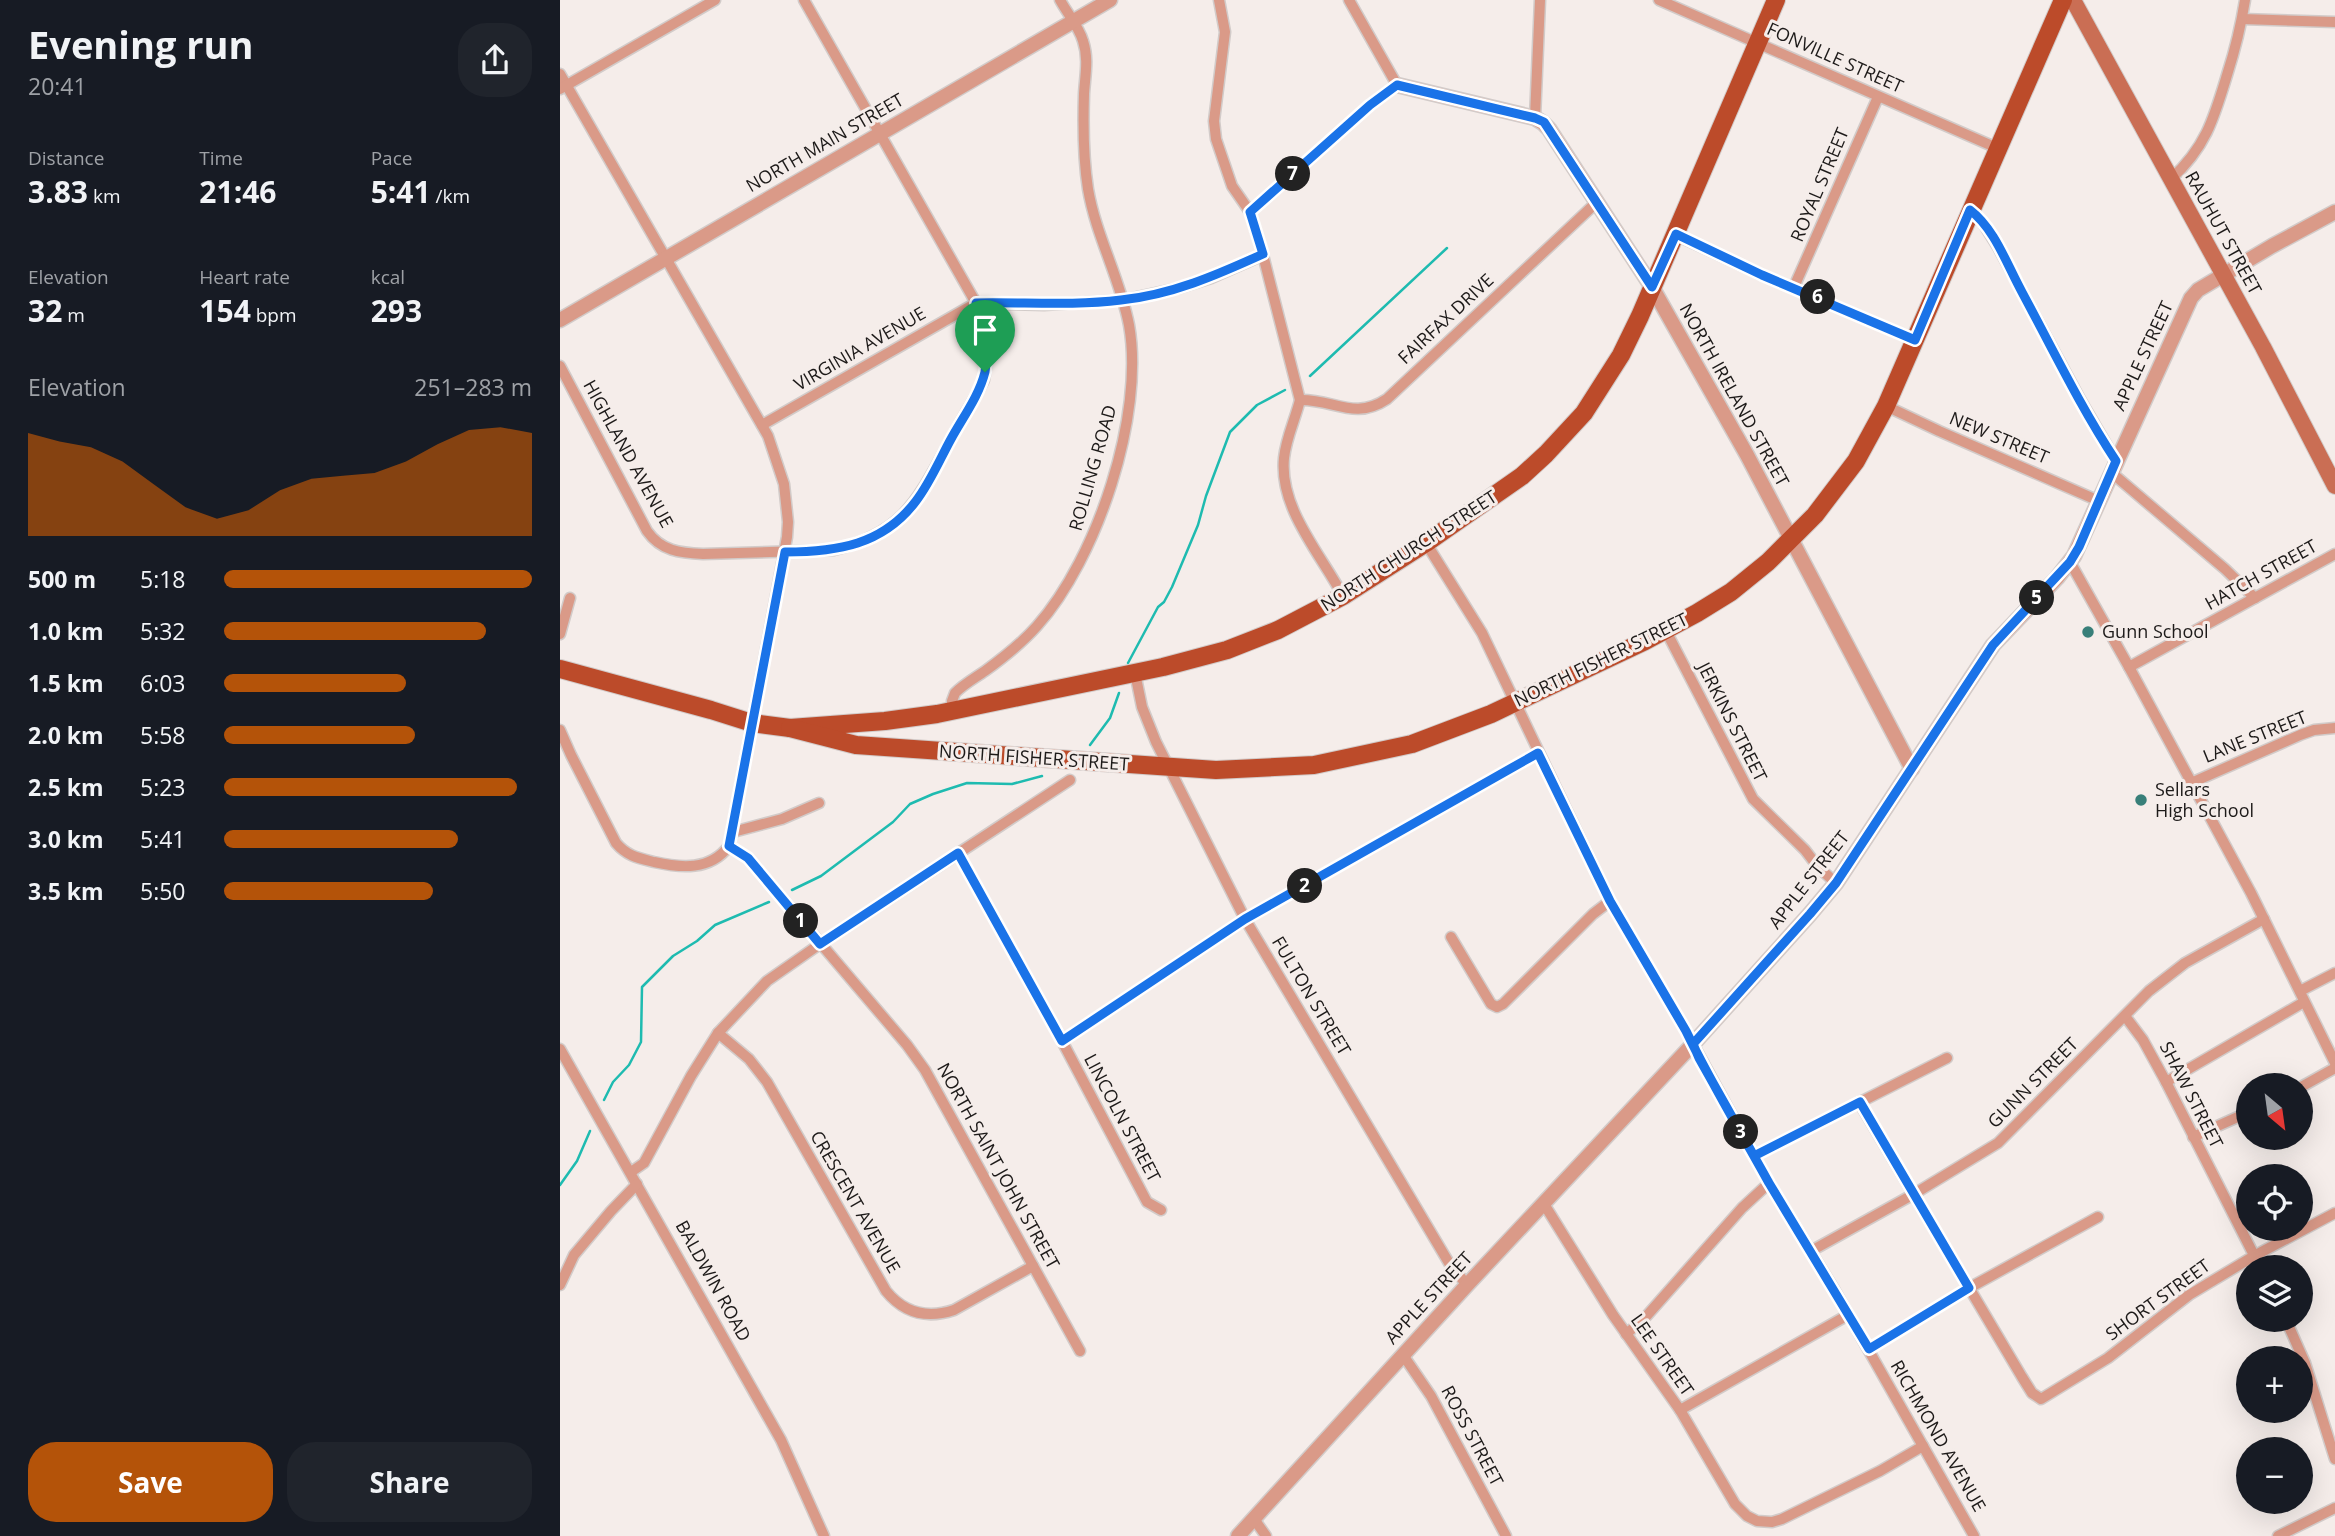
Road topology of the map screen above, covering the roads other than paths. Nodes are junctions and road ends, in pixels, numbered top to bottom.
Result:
1 (715, 0) edge
2 (804, 0) edge
3 (1060, 0) edge
4 (1110, 0) edge
5 (1219, 0) edge
6 (1349, 0) edge
7 (1540, 0) edge
8 (1659, 0) edge
9 (1776, 0) edge
10 (2063, 0) edge
11 (2073, 0) edge
12 (2245, 0) edge
13 (2242, 19) junction
14 (1072, 22) junction
15 (2335, 22) edge
16 (1757, 43) junction
17 (560, 74) edge
18 (1397, 85) junction
19 (564, 87) edge
20 (1878, 97) junction
21 (1535, 118) junction
22 (880, 134) junction
23 (1997, 148) junction
24 (2171, 179) junction
25 (1597, 202) junction
26 (1970, 210) junction
27 (1250, 212) junction
28 (2335, 212) edge
29 (1676, 234) junction
30 (1263, 254) junction
31 (664, 259) junction
32 (2223, 273) junction
33 (1652, 287) junction
34 (1794, 287) junction
35 (1123, 300) junction
36 (976, 303) junction
37 (560, 320) edge
38 (1915, 340) junction
39 (560, 366) edge
40 (1300, 400) junction
41 (1886, 406) junction
42 (762, 425) junction
43 (2114, 467) junction
44 (2335, 485) edge
45 (2099, 501) junction
46 (1792, 540) junction
47 (1426, 543) junction
48 (785, 552) junction
49 (2335, 554) edge
50 (2070, 562) junction
51 (1343, 596) junction
52 (570, 598) dead end
53 (2255, 598) junction
54 (1666, 631) junction
55 (560, 634) edge
56 (2129, 667) junction
57 (560, 669) edge
58 (1135, 673) junction
59 (1514, 703) junction
60 (952, 711) junction
61 (752, 723) junction
62 (790, 728) junction
63 (2335, 729) edge
64 (560, 730) edge
65 (1538, 753) junction
66 (1169, 768) junction
67 (1912, 768) junction
68 (1070, 780) dead end
69 (2191, 783) junction
70 (819, 803) dead end
71 (733, 832) junction
72 (729, 846) junction
73 (958, 853) junction
74 (1836, 883) junction
75 (1610, 901) junction
76 (1245, 919) junction
77 (2264, 919) junction
78 (1451, 937) dead end
79 (820, 944) junction
80 (2335, 973) edge
81 (2302, 997) junction
82 (2125, 1016) junction
83 (718, 1033) junction
84 (1062, 1041) junction
85 (1693, 1044) junction
86 (560, 1049) edge
87 (1947, 1058) dead end
88 (2335, 1066) edge
89 (2314, 1079) edge
90 (2166, 1082) junction
91 (1860, 1102) junction
92 (2236, 1118) edge
93 (2193, 1137) junction
94 (1754, 1156) junction
95 (631, 1172) junction
96 (1769, 1183) junction
97 (637, 1184) junction
98 (1914, 1194) junction
99 (1544, 1203) junction
100 (1161, 1210) dead end
101 (2335, 1213) edge
102 (2098, 1217) dead end
103 (1811, 1251) junction
104 (2253, 1255) edge
105 (2268, 1255) edge
106 (1033, 1265) junction
107 (2236, 1272) edge
108 (560, 1285) edge
109 (1467, 1285) junction
110 (1969, 1288) junction
111 (1848, 1315) junction
112 (2291, 1332) edge
113 (1626, 1334) junction
114 (1869, 1349) junction
115 (1080, 1351) dead end
116 (1403, 1355) junction
117 (1680, 1410) junction
118 (1923, 1446) junction
119 (2335, 1459) edge
120 (2335, 1508) edge
121 (1254, 1519) junction
122 (824, 1536) edge
123 (1238, 1536) edge
124 (1266, 1536) edge
125 (1506, 1536) edge
126 (1975, 1536) edge
127 (2278, 1536) edge

1 - 19 street
2 - 22 street, HIGHLAND AVENUE
3 - 14 street, ROLLING ROAD
4 - 14 street, NORTH MAIN STREET
5 - 27 street
6 - 18 street
7 - 21 street
8 - 16 street, FONVILLE STREET
9 - 16 main road, NORTH CHURCH STREET
10 - 23 main road, NORTH FISHER STREET
11 - 24 main road, RAUHUT STREET
12 - 13 street
13 - 15 street
13 - 24 street
14 - 22 street, NORTH MAIN STREET
14 - 35 street, ROLLING ROAD
16 - 20 street, FONVILLE STREET
16 - 29 main road, NORTH CHURCH STREET
17 - 19 street
18 - 21 street
18 - 27 street
19 - 31 street
20 - 23 street, FONVILLE STREET
20 - 34 street, ROYAL STREET
21 - 25 street, NORTH IRELAND STREET
22 - 31 street, NORTH MAIN STREET
22 - 36 street, HIGHLAND AVENUE
23 - 26 main road, NORTH FISHER STREET
24 - 32 main road, RAUHUT STREET
25 - 33 street, NORTH IRELAND STREET
25 - 40 street, FAIRFAX DRIVE
26 - 38 main road, NORTH FISHER STREET
26 - 43 street
27 - 30 street
28 - 32 street, APPLE STREET
29 - 33 main road, NORTH CHURCH STREET
29 - 34 street
30 - 35 street
30 - 40 street
31 - 37 street, NORTH MAIN STREET
31 - 42 street
32 - 43 street, APPLE STREET
32 - 44 main road, RAUHUT STREET
33 - 46 street, NORTH IRELAND STREET
33 - 47 main road, NORTH CHURCH STREET
34 - 38 street
35 - 36 street
35 - 60 street, ROLLING ROAD
36 - 42 street, VIRGINIA AVENUE
36 - 48 street, HIGHLAND AVENUE
38 - 41 main road, NORTH FISHER STREET
39 - 48 street, HIGHLAND AVENUE
40 - 51 street
41 - 45 street, NEW STREET
41 - 46 main road, NORTH FISHER STREET
42 - 48 street
43 - 45 street, APPLE STREET
43 - 53 street
45 - 50 street, APPLE STREET
46 - 54 main road, NORTH FISHER STREET
46 - 67 street, NORTH IRELAND STREET
47 - 51 main road, NORTH CHURCH STREET
47 - 59 street, RICHMOND AVENUE
48 - 61 street
49 - 53 street, HATCH STREET
50 - 56 street
50 - 67 street, APPLE STREET
51 - 58 main road, NORTH CHURCH STREET
52 - 55 street
53 - 56 street, HATCH STREET
54 - 59 main road, NORTH FISHER STREET
54 - 74 street, JERKINS STREET
56 - 69 street
57 - 61 main road, NORTH CHURCH STREET
58 - 60 main road, NORTH CHURCH STREET
58 - 66 street, FULTON STREET
59 - 65 street, RICHMOND AVENUE
59 - 66 main road, NORTH FISHER STREET
60 - 62 main road, NORTH CHURCH STREET
61 - 62 main road, NORTH CHURCH STREET
61 - 71 street
62 - 66 main road, NORTH FISHER STREET
63 - 69 street, LANE STREET
64 - 72 street
65 - 75 street, RICHMOND AVENUE
65 - 76 street
66 - 76 street, FULTON STREET
67 - 74 street, APPLE STREET
68 - 73 street
69 - 77 street
70 - 71 street
71 - 72 street
72 - 79 street, NORTH SAINT JOHN STREET
73 - 79 street
73 - 84 street, LINCOLN STREET
74 - 85 street, APPLE STREET
75 - 78 street
75 - 85 street, RICHMOND AVENUE
76 - 84 street
76 - 109 street, FULTON STREET
77 - 81 street
77 - 82 street, GUNN STREET
79 - 83 street
79 - 106 street, NORTH SAINT JOHN STREET
80 - 81 street
81 - 88 street
81 - 90 street
82 - 90 street, SHAW STREET
82 - 98 street, GUNN STREET
83 - 95 street
83 - 106 street, CRESCENT AVENUE
84 - 100 street, LINCOLN STREET
85 - 94 street, RICHMOND AVENUE
85 - 99 street, APPLE STREET
86 - 95 street, BALDWIN ROAD
87 - 91 street
88 - 89 street
90 - 93 street, SHAW STREET
91 - 94 street
91 - 98 street
92 - 93 street
93 - 104 street, SHAW STREET
94 - 96 street, RICHMOND AVENUE
95 - 97 street, BALDWIN ROAD
96 - 103 street, RICHMOND AVENUE
96 - 113 street
97 - 108 street
97 - 122 street, BALDWIN ROAD
98 - 103 street, GUNN STREET
98 - 110 street
99 - 109 street, APPLE STREET
99 - 113 street, LEE STREET
101 - 105 street, SHORT STREET
102 - 110 street
103 - 111 street, RICHMOND AVENUE
106 - 115 street, NORTH SAINT JOHN STREET
107 - 110 street, SHORT STREET
109 - 116 street, APPLE STREET
110 - 114 street
111 - 114 street, RICHMOND AVENUE
111 - 117 street
112 - 119 street
113 - 117 street, LEE STREET
114 - 118 street, RICHMOND AVENUE
116 - 121 street, APPLE STREET
116 - 125 street, ROSS STREET
117 - 118 street, LEE STREET
118 - 126 street, RICHMOND AVENUE
120 - 127 street
121 - 123 street, APPLE STREET
121 - 124 street

